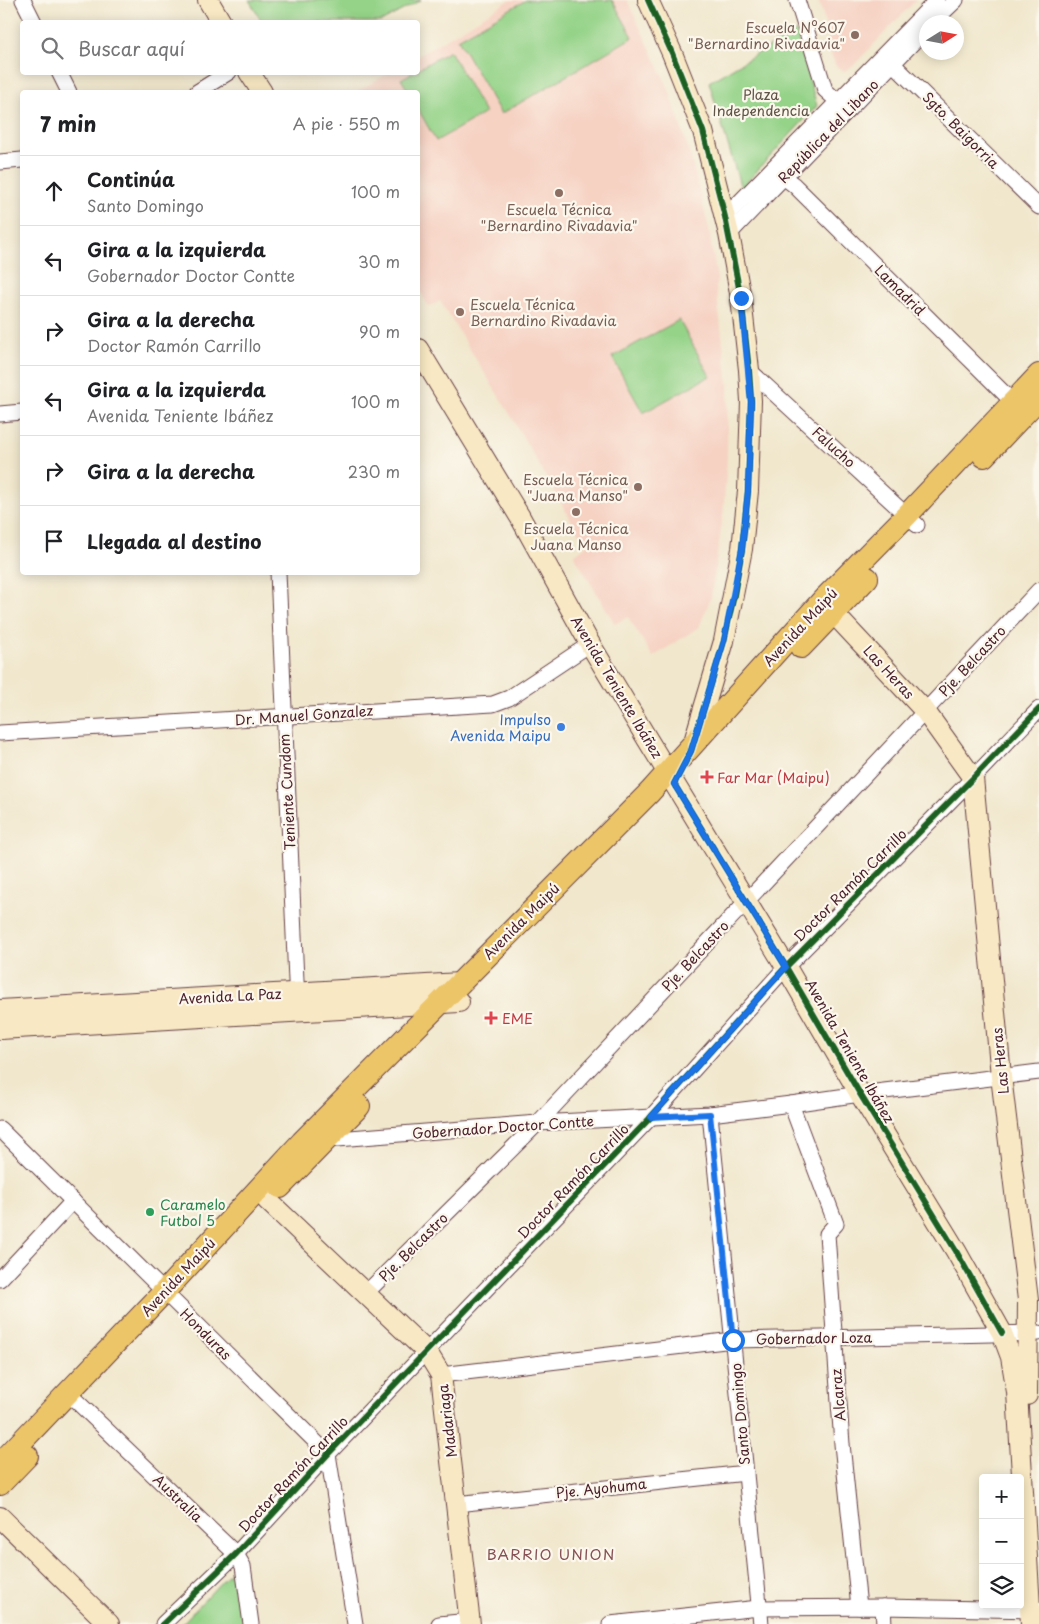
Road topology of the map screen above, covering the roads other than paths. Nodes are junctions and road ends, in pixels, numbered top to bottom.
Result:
1 (23, 0) edge
2 (208, 0) edge
3 (648, 0) edge
4 (797, 0) edge
5 (937, 0) edge
6 (956, 0) edge
7 (940, 15) edge
8 (33, 20) edge
9 (219, 20) edge
10 (919, 35) edge
11 (888, 59) junction
12 (60, 75) edge
13 (224, 75) edge
14 (252, 75) edge
15 (68, 90) edge
16 (200, 90) edge
17 (261, 90) edge
18 (843, 106) junction
19 (20, 160) edge
20 (0, 162) edge
21 (778, 173) junction
22 (1039, 207) edge
23 (727, 225) junction
24 (420, 352) edge
25 (749, 370) junction
26 (1039, 375) edge
27 (1026, 404) edge
28 (20, 412) edge
29 (0, 414) edge
30 (912, 520) junction
31 (278, 575) edge
32 (1039, 590) edge
33 (828, 607) junction
34 (590, 644) junction
35 (1039, 709) edge
36 (925, 711) junction
37 (284, 716) junction
38 (0, 733) edge
39 (693, 744) junction
40 (671, 778) junction
41 (973, 778) junction
42 (746, 902) junction
43 (786, 967) junction
44 (453, 996) junction
45 (297, 1002) junction
46 (0, 1010) edge
47 (0, 1029) edge
48 (1039, 1072) edge
49 (1001, 1076) junction
50 (860, 1094) junction
51 (791, 1104) junction
52 (710, 1114) junction
53 (651, 1117) junction
54 (538, 1123) junction
55 (0, 1129) edge
56 (325, 1140) junction
57 (267, 1200) junction
58 (73, 1201) junction
59 (0, 1278) edge
60 (365, 1294) junction
61 (169, 1297) junction
62 (1002, 1333) junction
63 (1034, 1333) edge
64 (833, 1338) junction
65 (733, 1340) junction
66 (426, 1352) junction
67 (441, 1374) junction
68 (73, 1398) junction
69 (328, 1454) junction
70 (0, 1464) edge
71 (746, 1473) junction
72 (0, 1484) edge
73 (456, 1504) junction
74 (0, 1517) edge
75 (236, 1554) junction
76 (1039, 1576) edge
77 (859, 1607) junction
78 (883, 1607) junction
79 (759, 1608) junction
80 (1033, 1614) edge
81 (470, 1622) edge
82 (109, 1624) edge
83 (163, 1624) edge
84 (251, 1624) edge
85 (355, 1624) edge
86 (439, 1624) edge
87 (610, 1624) edge
88 (761, 1624) edge
89 (884, 1624) edge

1 - 8 street
2 - 9 street
3 - 23 street
4 - 18 street
5 - 11 street, República del Libano
6 - 7 street
10 - 11 street, República del Libano
11 - 18 street, República del Libano
11 - 22 street, Sgto. Baigorria
12 - 15 street
13 - 16 street
14 - 17 street
18 - 21 street, República del Libano
19 - 20 street
21 - 23 street, República del Libano
21 - 27 street, Lamadrid
23 - 25 street
24 - 34 street, Avenida Teniente Ibáñez
25 - 30 street, Falucho
25 - 39 street
26 - 27 main road, Avenida Maipú
27 - 30 main road, Avenida Maipú
28 - 29 street
30 - 33 main road, Avenida Maipú
31 - 37 street, Teniente Cundom
32 - 36 street, Pje. Belcastro
33 - 36 street, Las Heras
33 - 39 main road, Avenida Maipú
33 - 40 main road, Avenida Maipú
34 - 37 street, Dr. Manuel Gonzalez
34 - 40 street, Avenida Teniente Ibáñez
35 - 41 street, Doctor Ramón Carrillo
36 - 41 street, Las Heras
36 - 42 street, Pje. Belcastro
37 - 38 street, Dr. Manuel Gonzalez
37 - 45 street, Teniente Cundom
39 - 40 main road, Avenida Maipú
40 - 42 street, Avenida Teniente Ibáñez
40 - 44 main road, Avenida Maipú
41 - 43 street, Doctor Ramón Carrillo
41 - 49 street, Las Heras
42 - 43 street, Avenida Teniente Ibáñez
42 - 54 street, Pje. Belcastro
43 - 50 street, Avenida Teniente Ibáñez
43 - 53 street, Doctor Ramón Carrillo
44 - 45 street, Avenida La Paz
44 - 45 street, Avenida La Paz
44 - 56 main road, Avenida Maipú
44 - 61 main road, Avenida Maipú
45 - 46 street, Avenida La Paz
45 - 47 street, Avenida La Paz
48 - 49 street, Gobernador Doctor Contte
49 - 50 street, Gobernador Doctor Contte
49 - 63 street, Las Heras
50 - 51 street, Gobernador Doctor Contte
50 - 62 street, Avenida Teniente Ibáñez
51 - 52 street, Gobernador Doctor Contte
51 - 64 street, Alcaraz
52 - 53 street, Gobernador Doctor Contte
52 - 65 street, Santo Domingo
53 - 54 street, Gobernador Doctor Contte
53 - 66 street, Doctor Ramón Carrillo
54 - 56 street, Gobernador Doctor Contte
54 - 60 street, Pje. Belcastro
55 - 58 street, Honduras
56 - 57 main road, Avenida Maipú
57 - 60 street, Madariaga
57 - 61 main road, Avenida Maipú
58 - 59 street
58 - 61 street, Honduras
60 - 66 street, Madariaga
61 - 68 main road, Avenida Maipú
61 - 69 street, Honduras
62 - 63 street, Gobernador Loza
62 - 64 street, Gobernador Loza
62 - 80 street
63 - 76 street, Las Heras
64 - 65 street, Gobernador Loza
64 - 77 street, Alcaraz
65 - 67 street, Gobernador Loza
65 - 71 street, Santo Domingo
66 - 67 street, Madariaga
66 - 69 street, Doctor Ramón Carrillo
67 - 73 street, Madariaga
68 - 70 main road, Avenida Maipú
68 - 72 main road, Avenida Maipú
68 - 75 street, Australia
69 - 75 street, Doctor Ramón Carrillo
69 - 85 street
71 - 73 street, Pje. Ayohuma
71 - 79 street, Santo Domingo
73 - 81 street, Madariaga
74 - 82 street
75 - 83 street, Doctor Ramón Carrillo
75 - 84 street, Australia
77 - 78 street
77 - 79 street
78 - 80 street
78 - 89 street
79 - 87 street
79 - 88 street, Santo Domingo
81 - 86 street

